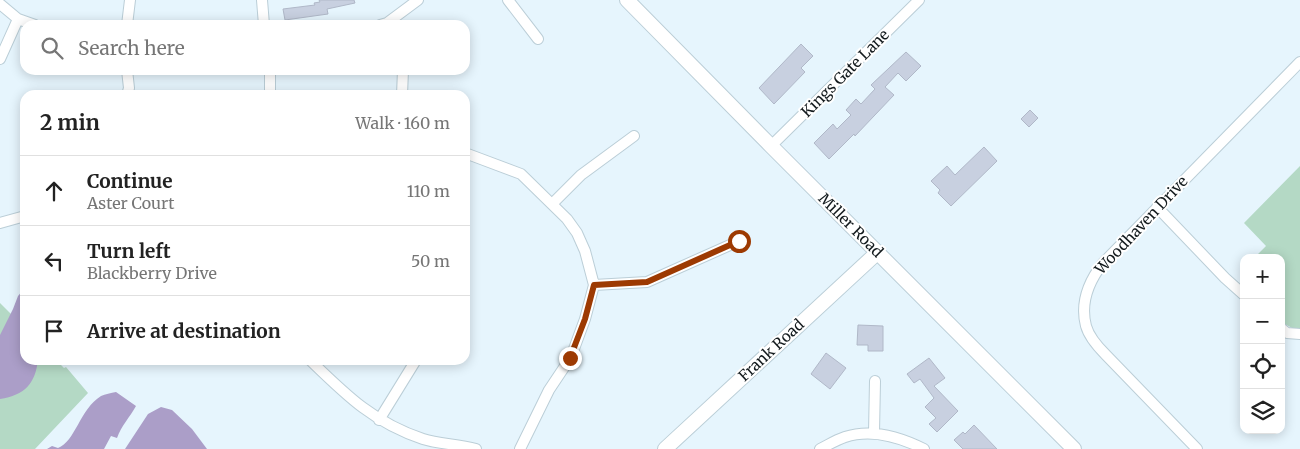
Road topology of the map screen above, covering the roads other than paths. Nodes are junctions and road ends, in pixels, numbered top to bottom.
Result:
1 (130, 0) edge
2 (262, 0) edge
3 (418, 0) edge
4 (508, 0) edge
5 (627, 0) edge
6 (919, 0) edge
7 (0, 4) edge
8 (18, 19) junction
9 (21, 20) edge
10 (128, 20) edge
11 (264, 20) edge
12 (390, 20) edge
13 (538, 39) dead end
14 (0, 59) edge
15 (1300, 62) edge
16 (128, 75) edge
17 (270, 75) edge
18 (403, 75) edge
19 (128, 90) edge
20 (270, 90) edge
21 (402, 90) edge
22 (634, 136) dead end
23 (771, 146) junction
24 (470, 155) edge
25 (552, 204) junction
26 (1157, 207) junction
27 (20, 217) edge
28 (0, 223) edge
29 (739, 241) dead end
30 (878, 252) junction
31 (594, 285) junction
32 (1240, 291) edge
33 (1285, 331) edge
34 (1300, 334) edge
35 (315, 365) edge
36 (413, 365) edge
37 (875, 381) dead end
38 (379, 420) junction
39 (874, 433) junction
40 (476, 449) edge
41 (520, 449) edge
42 (665, 449) edge
43 (820, 449) edge
44 (924, 449) edge
45 (1074, 449) edge
46 (1197, 449) edge

1 - 10 street
2 - 11 street
3 - 12 street
4 - 13 street
5 - 23 street, Miller Road
6 - 23 street, Kings Gate Lane
7 - 8 street
8 - 9 street
8 - 14 street
15 - 26 street, Woodhaven Drive
16 - 19 street
17 - 20 street
18 - 21 street
22 - 25 street
23 - 30 street, Miller Road
24 - 25 street
25 - 31 street
26 - 32 street
26 - 46 street, Woodhaven Drive
27 - 28 street
29 - 31 street
30 - 42 street, Frank Road
30 - 45 street, Miller Road
31 - 41 street
33 - 34 street
35 - 38 street
36 - 38 street
37 - 39 street
38 - 40 street
39 - 43 street
39 - 44 street

